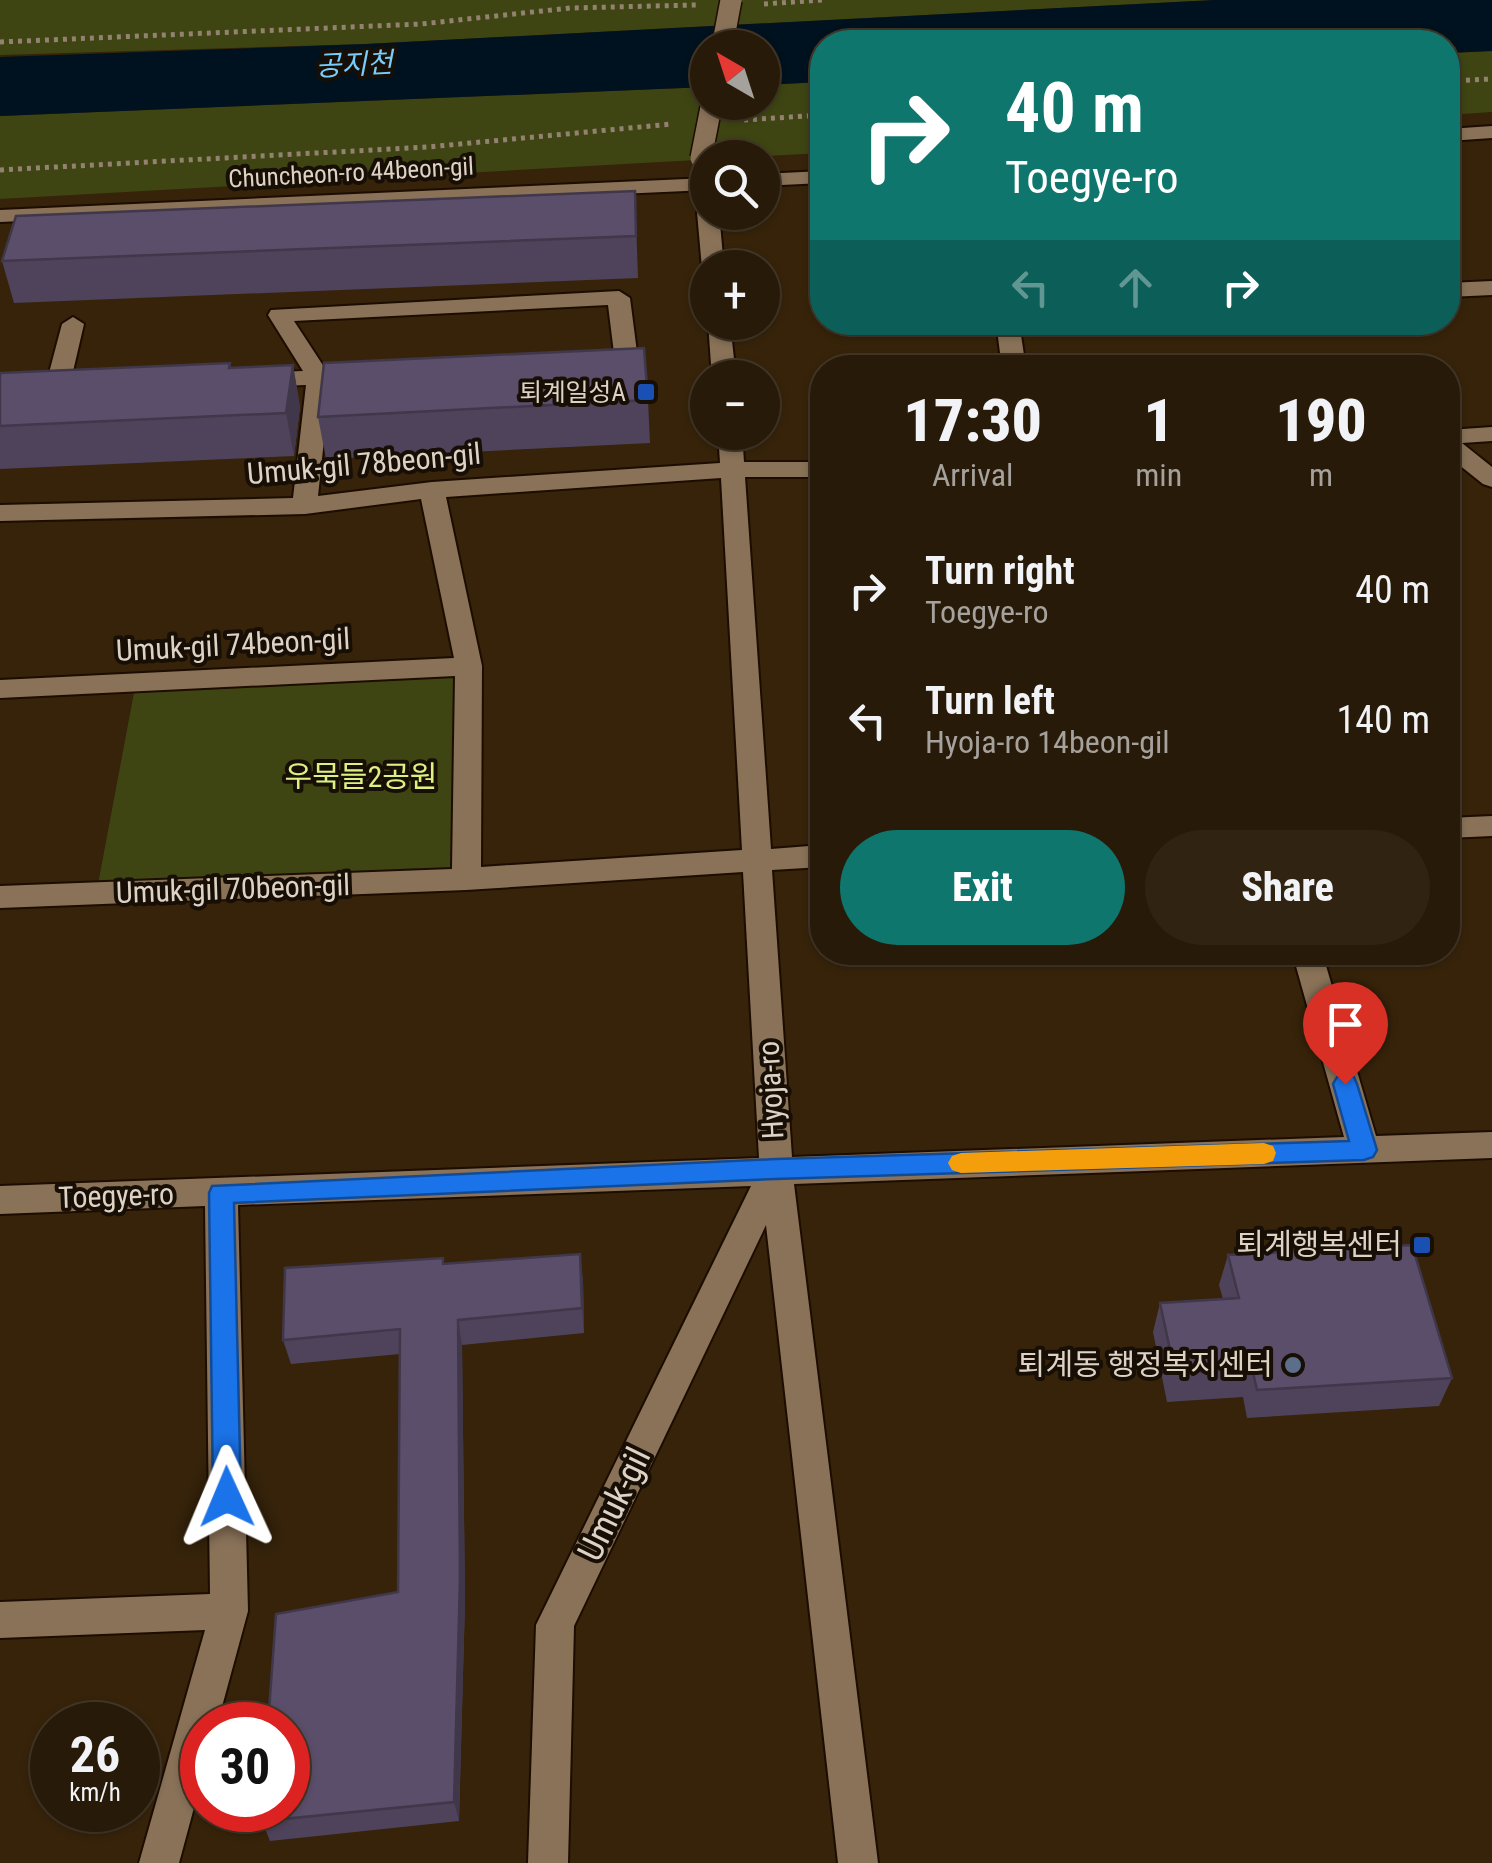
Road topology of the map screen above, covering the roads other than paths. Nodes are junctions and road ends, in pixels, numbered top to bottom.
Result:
1 (730, 0) edge
2 (725, 30) edge
3 (1492, 132) edge
4 (1460, 135) edge
5 (810, 178) edge
6 (780, 179) edge
7 (690, 185) edge
8 (0, 216) edge
9 (1492, 288) edge
10 (1460, 289) edge
11 (73, 324) dead end
12 (568, 363) edge
13 (396, 373) edge
14 (318, 377) junction
15 (225, 381) edge
16 (113, 386) edge
17 (1492, 434) edge
18 (1460, 439) edge
19 (732, 450) edge
20 (1460, 451) edge
21 (810, 469) edge
22 (734, 470) junction
23 (1492, 479) edge
24 (432, 490) junction
25 (306, 506) junction
26 (0, 514) edge
27 (469, 666) junction
28 (0, 689) edge
29 (1492, 826) edge
30 (1460, 827) edge
31 (810, 857) edge
32 (757, 860) junction
33 (466, 879) junction
34 (0, 897) edge
35 (1311, 965) edge
36 (1492, 1146) edge
37 (1364, 1150) junction
38 (776, 1169) junction
39 (221, 1193) junction
40 (0, 1200) edge
41 (229, 1610) junction
42 (0, 1620) edge
43 (158, 1863) edge
44 (548, 1863) edge
45 (858, 1863) edge

1 - 2 street, bridge
3 - 4 street
5 - 6 street
7 - 8 street, Chuncheon-ro 44beon-gil
9 - 10 street
11 - 16 street
12 - 14 street
13 - 14 street
14 - 15 street
14 - 25 street
17 - 18 street
19 - 22 street, Hyoja-ro
20 - 23 street
21 - 22 street, Umuk-gil 78beon-gil
22 - 24 street, Umuk-gil 78beon-gil
22 - 32 street, Hyoja-ro
24 - 25 street, Umuk-gil 78beon-gil
24 - 27 street
25 - 26 street, Umuk-gil 78beon-gil
27 - 28 street, Umuk-gil 74beon-gil
27 - 33 street
29 - 30 street
31 - 32 street, Umuk-gil 70beon-gil
32 - 33 street, Umuk-gil 70beon-gil
32 - 38 street, Hyoja-ro
33 - 34 street, Umuk-gil 70beon-gil
35 - 37 street
36 - 37 street, Toegye-ro
37 - 38 street, Toegye-ro
38 - 39 street, Toegye-ro
38 - 44 street, Umuk-gil
38 - 45 street, Hyoja-ro
39 - 40 street, Toegye-ro
39 - 41 street
41 - 42 street
41 - 43 street

